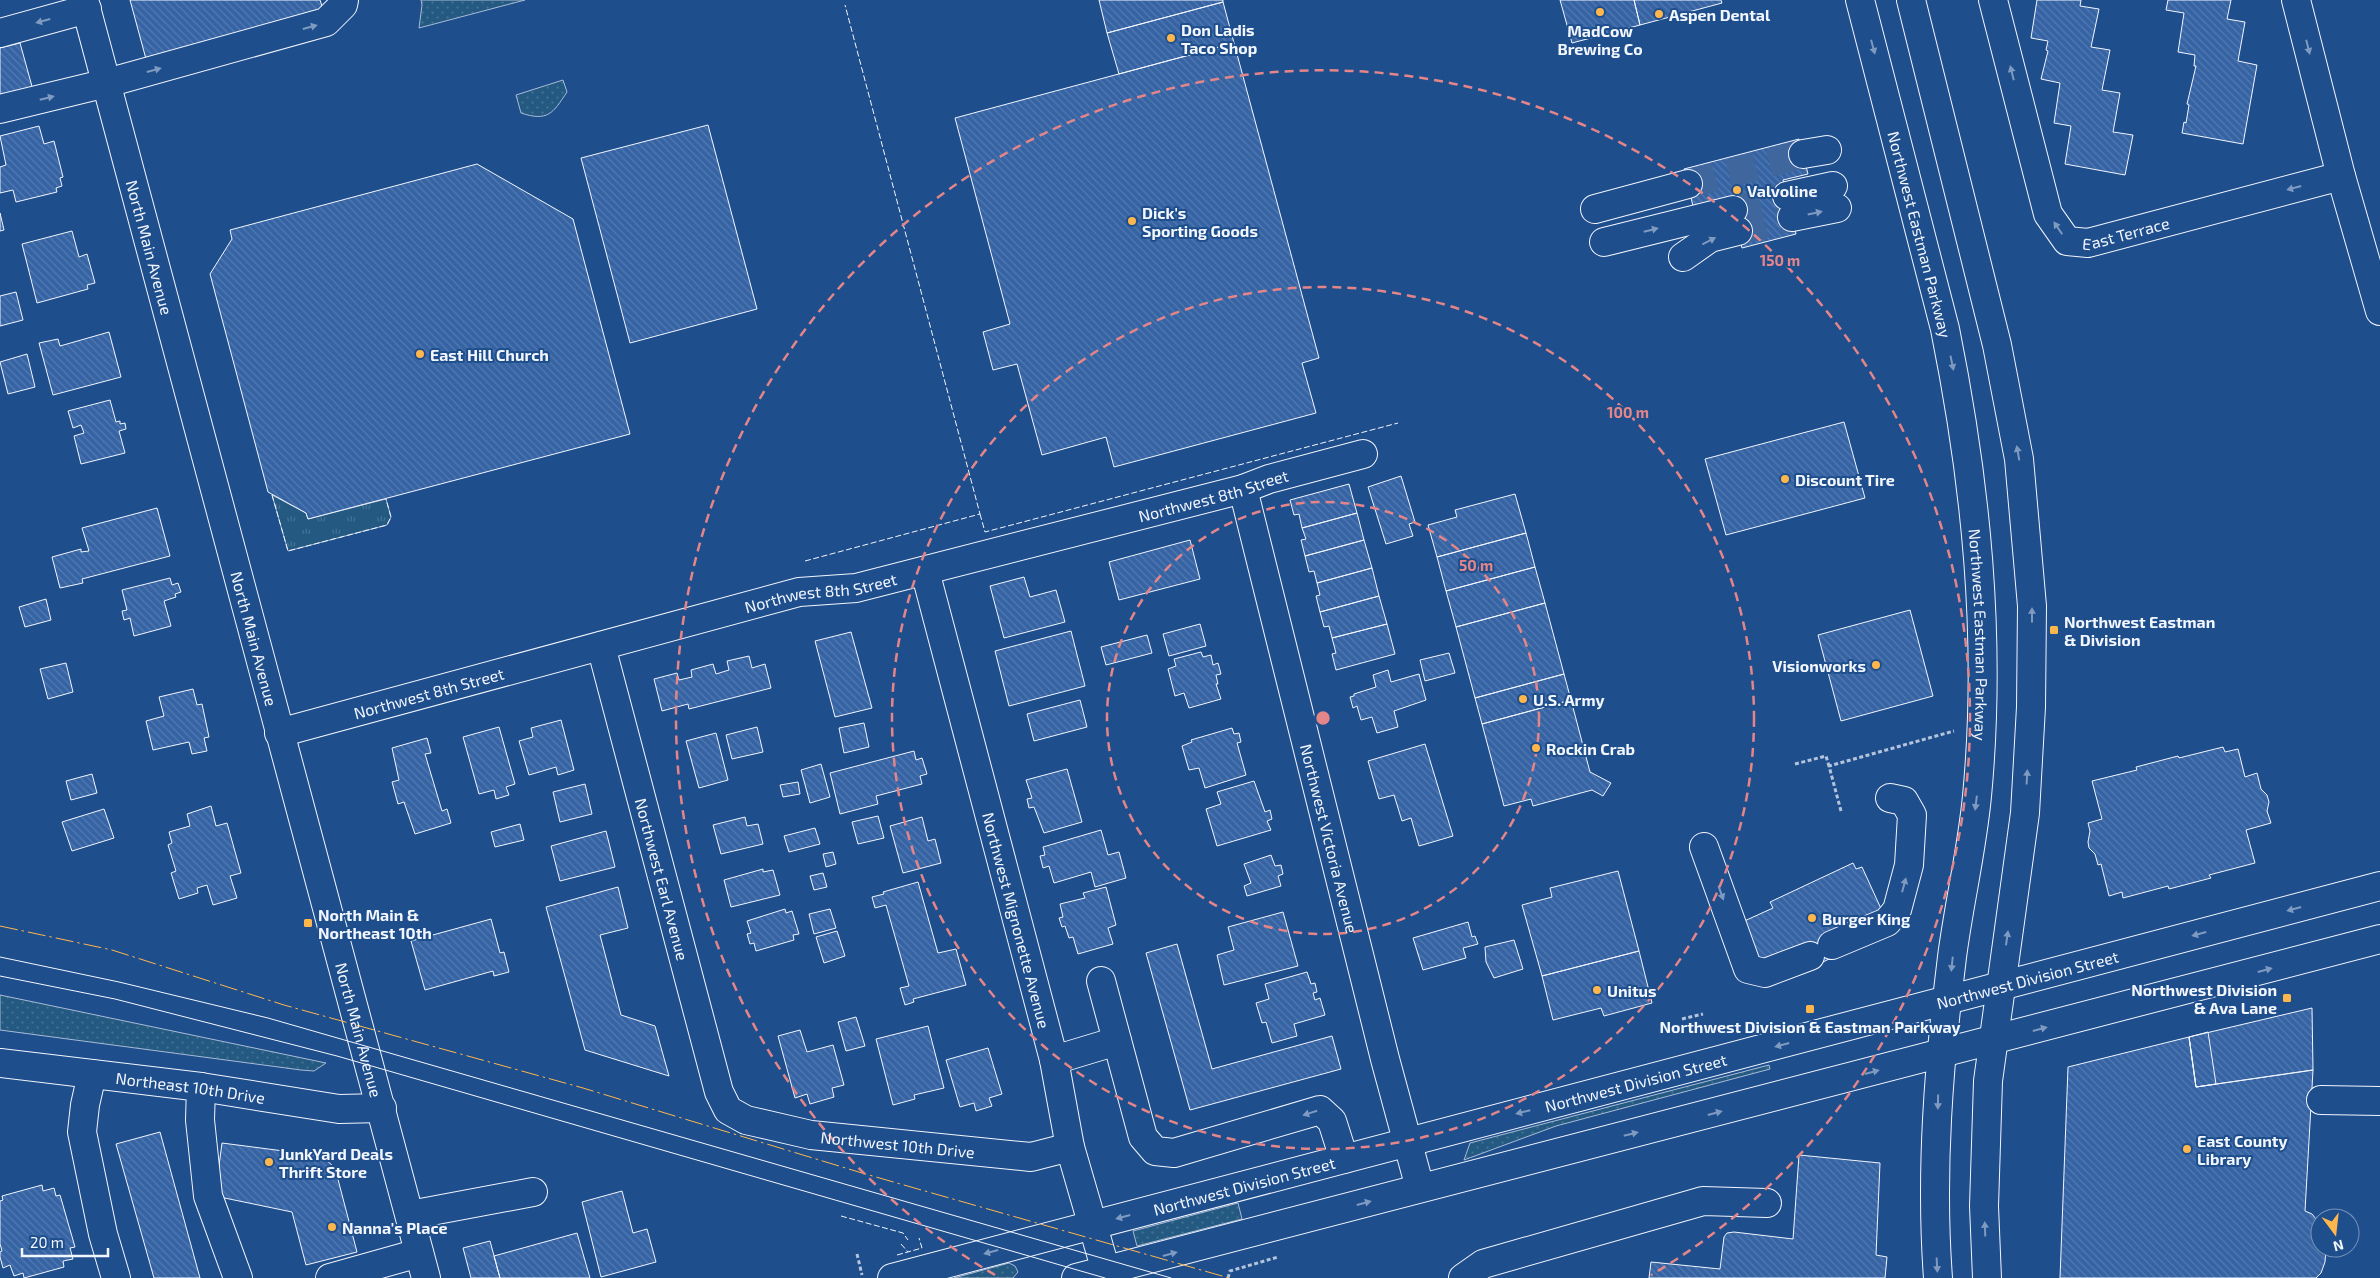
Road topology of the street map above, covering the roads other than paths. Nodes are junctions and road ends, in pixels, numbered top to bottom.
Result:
1 (344, 0) edge
2 (1860, 0) edge
3 (1911, 0) edge
4 (1993, 0) edge
5 (2296, 0) edge
6 (86, 4) edge
7 (0, 33) edge
8 (107, 83) junction
9 (0, 109) edge
10 (2341, 176) junction
11 (1688, 184) tunnel mouth
12 (1835, 197) dead end
13 (1790, 207) tunnel mouth
14 (1595, 209) dead end
15 (1604, 242) dead end
16 (1683, 257) dead end
17 (2380, 311) edge
18 (1363, 454) dead end
19 (1242, 489) junction
20 (924, 571) junction
21 (601, 646) junction
22 (279, 733) junction
23 (1890, 798) dead end
24 (1704, 847) dead end
25 (2380, 886) edge
26 (2380, 939) edge
27 (1101, 980) dead end
28 (2000, 987) junction
29 (1948, 1001) junction
30 (1117, 1041) junction
31 (1993, 1041) junction
32 (1942, 1054) junction
33 (1054, 1060) junction
34 (0, 1063) edge
35 (92, 1074) junction
36 (200, 1087) junction
37 (2321, 1100) dead end
38 (2380, 1101) edge
39 (382, 1108) junction
40 (728, 1110) joint
41 (1407, 1142) junction
42 (1070, 1147) junction
43 (1344, 1159) junction
44 (1420, 1188) junction
45 (533, 1192) dead end
46 (1767, 1203) dead end
47 (410, 1215) junction
48 (1093, 1225) junction
49 (423, 1265) edge
50 (1106, 1271) junction
51 (341, 1276) edge
52 (116, 1278) edge
53 (238, 1278) edge
54 (892, 1278) edge
55 (1076, 1278) edge
56 (1462, 1278) edge
57 (1938, 1278) edge
58 (1987, 1278) edge

8 -> 1 street
2 -> 29 street, Northwest Eastman Parkway
28 -> 3 street
10 -> 4 street, East Terrace
5 -> 10 street
6 -> 7 street
6 - 8 street, North Main Avenue
9 -> 8 street
8 - 22 street, North Main Avenue
10 - 17 street
11 - 14 street
13 -> 12 street
15 - 16 street
18 - 19 street, Northwest 8th Street
19 - 20 street, Northwest 8th Street
19 - 41 street, Northwest Victoria Avenue
20 - 21 street, Northwest 8th Street
20 - 33 street, Northwest Mignonette Avenue
21 - 22 street, Northwest 8th Street
21 - 40 street, Northwest Earl Avenue
22 - 39 street, North Main Avenue
24 -> 23 street
25 -> 28 street, Northwest Division Street
31 -> 26 street
27 - 30 street
28 - 29 street, Northwest Division Street
28 - 31 street
29 - 32 street, Northwest Eastman Parkway
29 -> 41 street, Northwest Division Street
30 - 33 street
43 -> 30 street
31 - 32 street
58 -> 31 street
44 -> 32 street
32 -> 57 street, Northwest Eastman Parkway
33 - 42 street, Northwest Mignonette Avenue
34 - 35 street, Northeast 10th Drive
35 - 36 street, Northeast 10th Drive
35 - 52 street
36 - 39 street, Northeast 10th Drive
36 - 53 street
37 - 38 street
39 - 47 street, North Main Avenue
40 - 42 street, Northwest 10th Drive
41 - 43 street, Northwest Division Street
41 - 44 street, Northwest Victoria Avenue
42 - 48 street, Northwest Mignonette Avenue
43 -> 48 street, Northwest Division Street
50 -> 44 street
45 - 47 street
46 - 56 street
47 - 49 street, North Main Avenue
48 - 50 street, Northwest Mignonette Avenue
48 -> 54 street, Northwest Division Street
49 - 51 street
50 - 55 street

